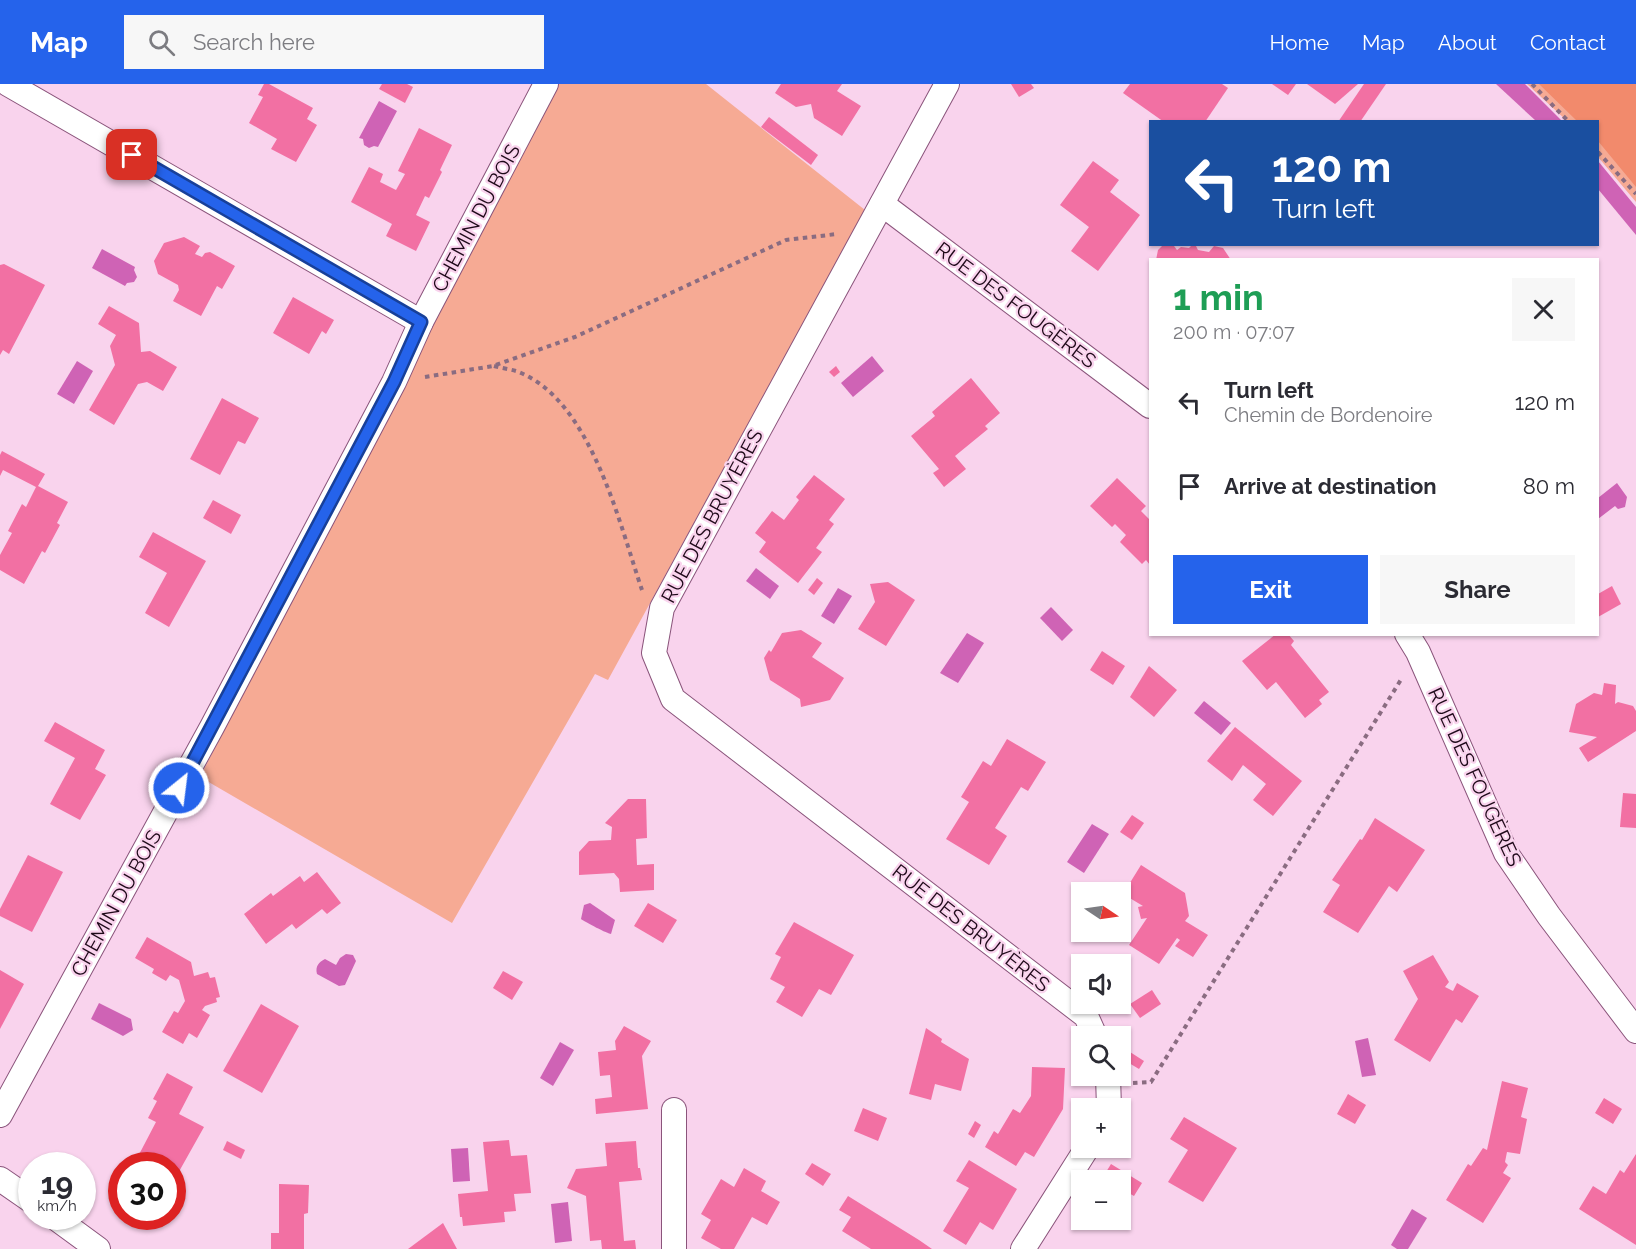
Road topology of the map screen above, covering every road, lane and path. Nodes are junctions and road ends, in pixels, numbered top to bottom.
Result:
1 (8, 84) edge
2 (546, 84) edge
3 (947, 84) edge
4 (1532, 84) edge
5 (1567, 120) edge
6 (1599, 153) edge
7 (1636, 194) edge
8 (882, 204) junction
9 (868, 230) junction
10 (421, 322) junction
11 (493, 366) junction
12 (394, 382) junction
13 (1149, 405) edge
14 (662, 608) junction
15 (1412, 643) edge
16 (1090, 1026) edge
17 (1636, 1031) edge
18 (1109, 1090) edge
19 (674, 1110) dead end
20 (0, 1115) edge
21 (1081, 1158) edge
22 (0, 1179) edge
23 (18, 1191) edge
24 (72, 1230) edge
25 (98, 1249) edge
26 (674, 1249) edge
27 (1023, 1249) edge

1 - 10 street
2 - 10 street, CHEMIN DU BOIS
3 - 8 street, RUE DES BRUYÈRES
4 - 5 path
6 - 7 path
8 - 9 street, RUE DES BRUYÈRES
8 - 13 street, RUE DES FOUGÈRES
9 - 11 path
9 - 14 street, RUE DES BRUYÈRES
10 - 12 street, CHEMIN DU BOIS
11 - 12 path
11 - 14 path
12 - 20 street, CHEMIN DU BOIS
14 - 16 street, RUE DES BRUYÈRES
15 - 17 street, RUE DES FOUGÈRES
15 - 18 path
19 - 26 street
21 - 27 street
22 - 23 street
24 - 25 street

